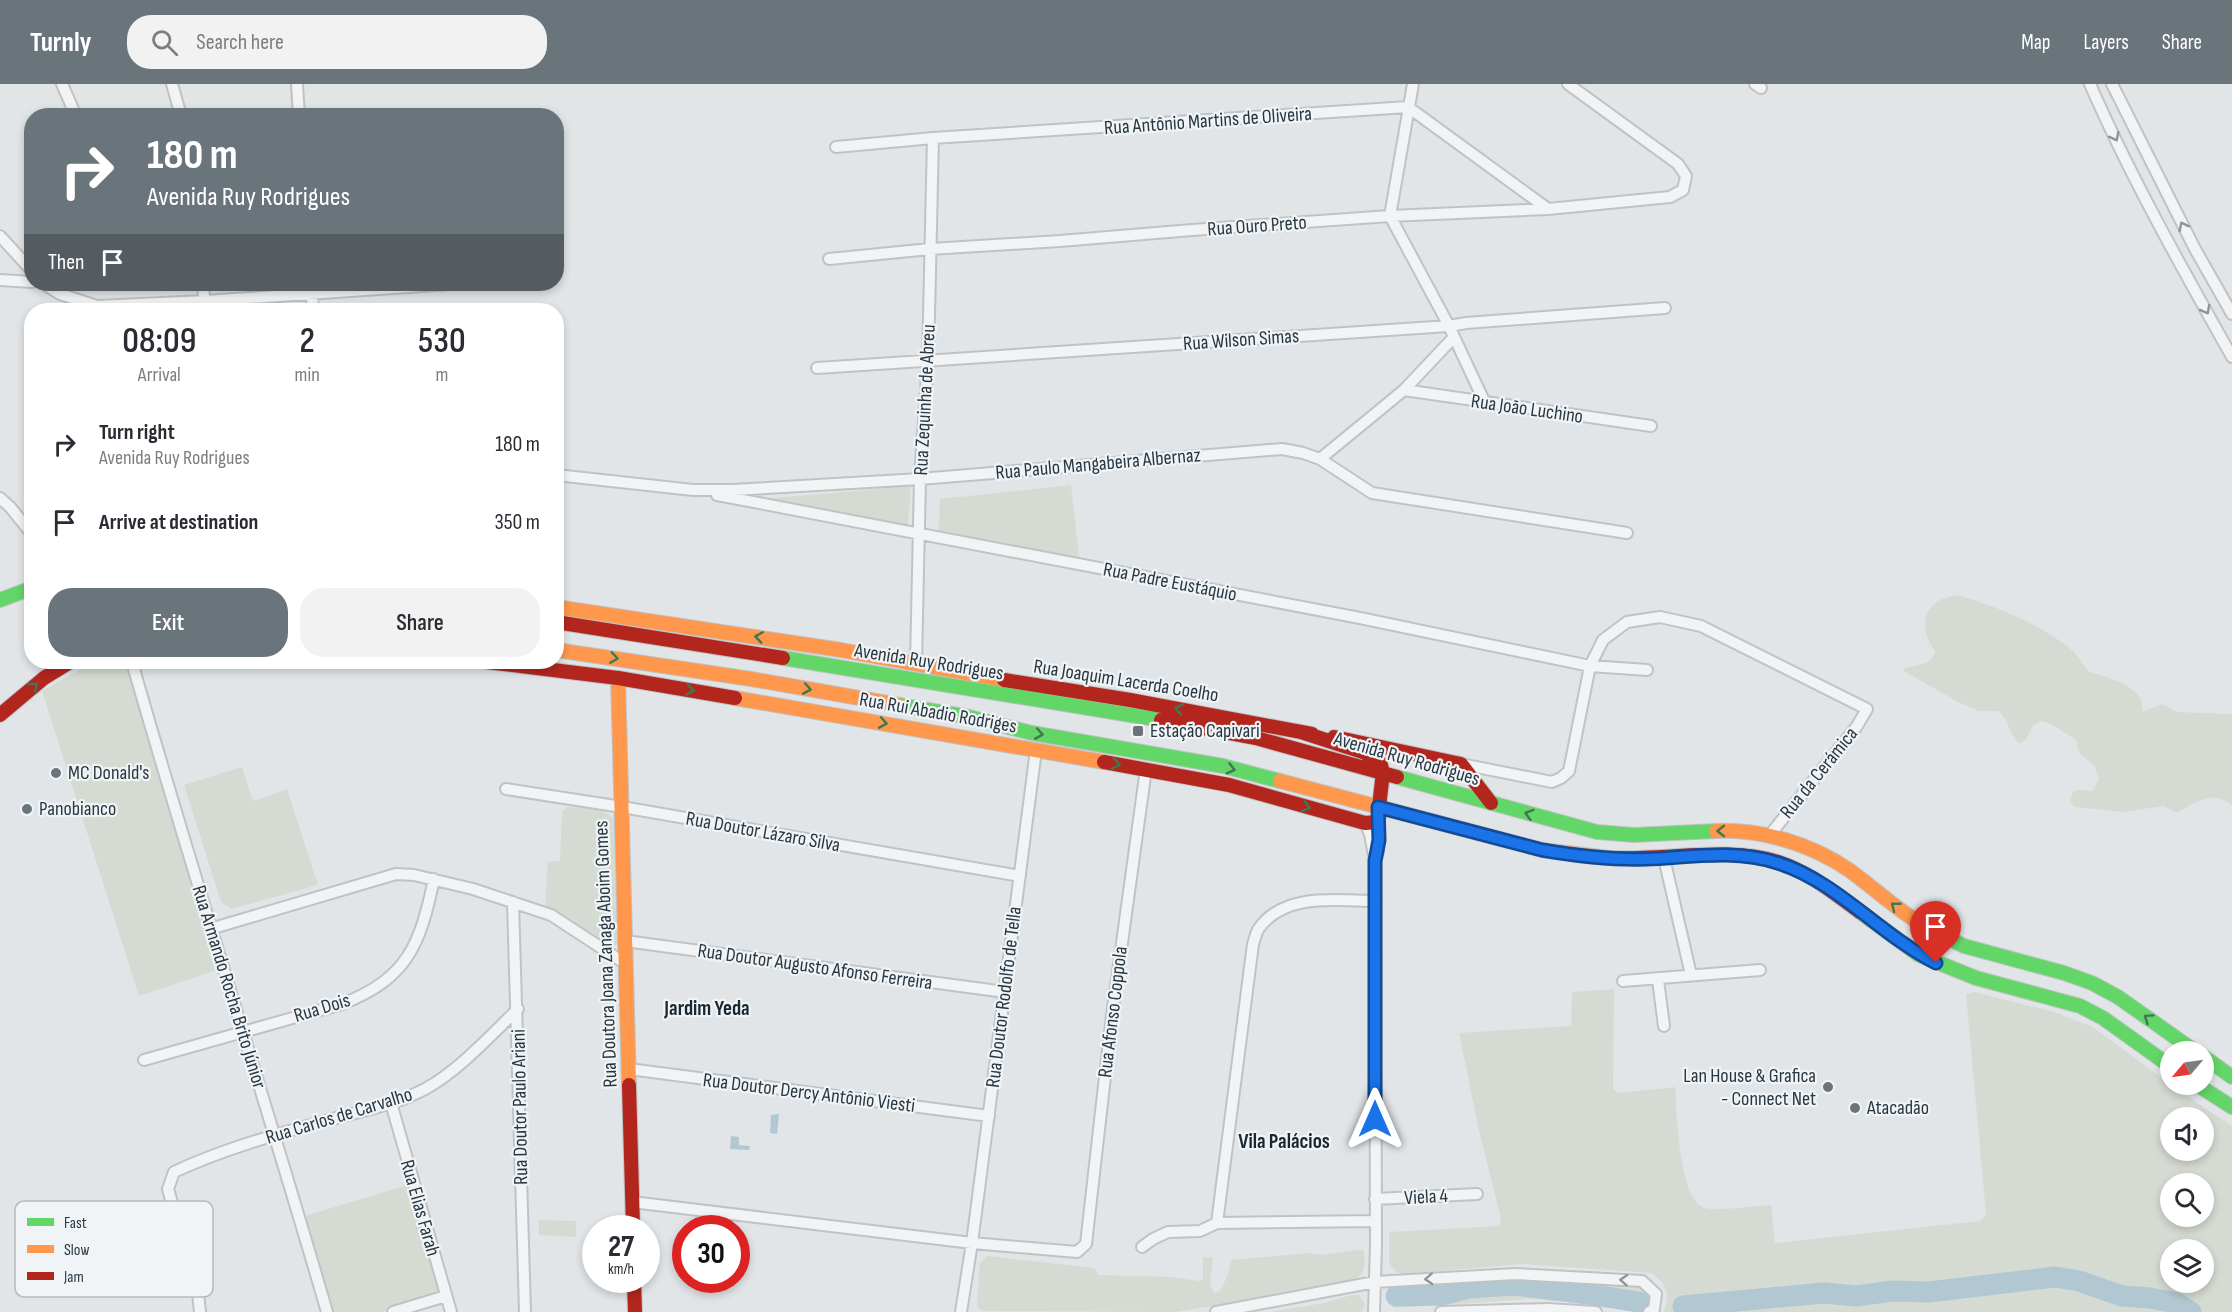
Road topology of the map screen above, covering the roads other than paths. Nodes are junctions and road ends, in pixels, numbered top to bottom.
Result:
1 (62, 84) edge
2 (172, 84) edge
3 (297, 84) edge
4 (1413, 84) edge
5 (1568, 84) edge
6 (2090, 84) edge
7 (2112, 84) edge
8 (1408, 107) junction
9 (72, 108) edge
10 (179, 108) edge
11 (298, 108) edge
12 (933, 138) junction
13 (836, 147) dead end
14 (1548, 208) junction
15 (1390, 216) junction
16 (0, 236) edge
17 (930, 249) junction
18 (829, 259) dead end
19 (24, 262) edge
20 (0, 280) edge
21 (24, 282) edge
22 (55, 291) edge
23 (293, 291) edge
24 (84, 303) edge
25 (223, 303) edge
26 (1665, 308) dead end
27 (2232, 314) edge
28 (1449, 326) junction
29 (1455, 337) junction
30 (2232, 357) edge
31 (928, 360) junction
32 (818, 368) dead end
33 (1404, 390) junction
34 (1485, 403) junction
35 (1651, 426) dead end
36 (1320, 459) junction
37 (564, 476) edge
38 (921, 479) junction
39 (693, 490) junction
40 (0, 498) edge
41 (24, 524) edge
42 (1627, 533) dead end
43 (918, 534) junction
44 (24, 590) edge
45 (0, 600) edge
46 (564, 608) edge
47 (564, 623) edge
48 (564, 651) edge
49 (916, 663) junction
50 (1590, 666) junction
51 (59, 669) edge
52 (134, 669) edge
53 (564, 669) edge
54 (1647, 670) dead end
55 (618, 678) junction
56 (0, 715) edge
57 (1301, 732) junction
58 (1036, 750) junction
59 (1461, 764) junction
60 (1146, 769) junction
61 (1383, 772) junction
62 (506, 789) dead end
63 (1491, 803) junction
64 (622, 807) junction
65 (1378, 807) junction
66 (1372, 823) junction
67 (1769, 836) junction
68 (1664, 858) junction
69 (1020, 876) junction
70 (434, 879) junction
71 (1376, 901) junction
72 (513, 902) junction
73 (210, 929) junction
74 (625, 941) junction
75 (626, 964) junction
76 (1760, 970) dead end
77 (1691, 975) junction
78 (1658, 980) junction
79 (1623, 981) dead end
80 (1005, 992) junction
81 (518, 1009) junction
82 (1664, 1026) dead end
83 (243, 1032) junction
84 (2180, 1041) edge
85 (2160, 1059) edge
86 (144, 1060) dead end
87 (2214, 1064) edge
88 (629, 1069) junction
89 (2232, 1077) edge
90 (2213, 1095) edge
91 (391, 1103) junction
92 (2232, 1107) edge
93 (989, 1116) junction
94 (274, 1134) junction
95 (1477, 1194) dead end
96 (1375, 1199) junction
97 (171, 1201) edge
98 (632, 1202) junction
99 (632, 1215) edge
100 (1376, 1221) junction
101 (1217, 1224) junction
102 (972, 1243) junction
103 (1142, 1247) dead end
104 (1375, 1282) junction
105 (634, 1293) edge
106 (446, 1296) junction
107 (198, 1297) edge
108 (200, 1312) edge
109 (327, 1312) edge
110 (393, 1312) edge
111 (451, 1312) edge
112 (525, 1312) edge
113 (635, 1312) edge
114 (961, 1312) edge
115 (1216, 1312) edge
116 (1374, 1312) edge
117 (1441, 1312) edge
118 (1596, 1312) edge
119 (1649, 1312) edge

1 - 9 street
2 - 10 street
3 - 11 street
4 - 8 street
5 - 14 street, Rua Ouro Preto
6 -> 30 street
27 -> 7 street
8 - 12 street, Rua Antônio Martins de Oliveira
8 - 14 street
8 - 15 street
12 - 13 street, Rua Antônio Martins de Oliveira
12 - 17 street, Rua Zequinha de Abreu
14 - 15 street, Rua Ouro Preto
15 - 17 street, Rua Ouro Preto
15 - 28 street
16 - 19 street
17 - 18 street, Rua Ouro Preto
17 - 31 street, Rua Zequinha de Abreu
20 - 21 street
22 - 24 street
23 - 25 street
26 - 28 street, Rua Wilson Simas
28 - 29 street
28 - 31 street, Rua Wilson Simas
29 - 33 street
29 - 34 street
31 - 32 street, Rua Wilson Simas
31 - 38 street, Rua Zequinha de Abreu
33 - 34 street, Rua João Luchino
33 - 36 street
34 - 35 street, Rua João Luchino
36 - 38 street, Rua Paulo Mangabeira Albernaz
36 - 42 street, Rua Paulo Mangabeira Albernaz
37 - 39 street, Rua Paulo Mangabeira Albernaz
38 - 39 street, Rua Paulo Mangabeira Albernaz
38 - 43 street, Rua Zequinha de Abreu
39 - 43 street, Rua Padre Eustáquio
40 - 41 street
43 - 49 street, Rua Zequinha de Abreu
43 - 50 street, Rua Padre Eustáquio
44 - 45 main road
49 -> 46 main road, Rua Joaquim Lacerda Coelho
47 - 61 main road, Avenida Ruy Rodrigues
48 -> 65 main road
57 -> 49 main road, Rua Joaquim Lacerda Coelho
50 - 54 street, Rua Padre Eustáquio
50 - 59 street
50 - 67 street, Rua da Cerámica
56 -> 51 main road
52 - 73 street, Rua Armando Rocha Brito Júnior
53 - 55 main road, Rua Rui Abadio Rodriges
55 -> 58 main road, Rua Rui Abadio Rodriges
55 - 64 main road, Rua Doutora Joana Zanaga Aboim Gomes
57 - 59 main road, Rua Joaquim Lacerda Coelho
57 - 61 main road
58 -> 60 main road, Rua Rui Abadio Rodriges
58 - 69 street, Rua Doutor Rodolfo de Tella
59 - 63 main road
60 -> 66 main road, Rua Rui Abadio Rodriges
60 - 102 street, Rua Afonso Coppola
61 - 63 main road, Avenida Ruy Rodrigues
61 - 65 main road
62 - 64 street, Rua Doutor Lázaro Silva
67 -> 63 main road, Avenida Ruy Rodrigues
64 - 69 street, Rua Doutor Lázaro Silva
64 - 74 main road, Rua Doutora Joana Zanaga Aboim Gomes
65 - 66 main road
65 - 68 main road
66 - 71 street
84 -> 67 main road, Avenida Ruy Rodrigues
68 - 77 street
68 - 85 main road
69 - 80 street, Rua Doutor Rodolfo de Tella
70 - 72 street
70 - 73 street
70 - 83 street, Rua Dois
71 - 96 street
71 - 101 street
72 - 75 street
72 - 81 street, Rua Doutor Paulo Ariani
73 - 83 street, Rua Armando Rocha Brito Júnior
74 - 75 main road, Rua Doutora Joana Zanaga Aboim Gomes
74 - 80 street, Rua Doutor Augusto Afonso Ferreira
75 - 88 main road, Rua Doutora Joana Zanaga Aboim Gomes
76 - 77 street
77 - 78 street
78 - 79 street
78 - 82 street
80 - 93 street, Rua Doutor Rodolfo de Tella
81 - 91 street, Rua Carlos de Carvalho
81 - 112 street, Rua Doutor Paulo Ariani
83 - 86 street, Rua Dois
83 - 94 street, Rua Armando Rocha Brito Júnior
87 - 89 main road
88 - 93 street, Rua Doutor Dercy Antônio Viesti
88 - 98 main road, Rua Doutora Joana Zanaga Aboim Gomes
90 - 92 main road
91 - 94 street, Rua Carlos de Carvalho
91 - 106 street, Rua Elias Farah
93 - 102 street, Rua Doutor Rodolfo de Tella
94 - 97 street, Rua Carlos de Carvalho
94 - 109 street, Rua Armando Rocha Brito Júnior
95 - 96 street, Viela 4
96 - 100 street
98 - 99 main road, Rua Doutora Joana Zanaga Aboim Gomes
98 - 102 street
100 - 101 street
100 - 104 street
101 - 103 street
102 - 114 street, Rua Doutor Rodolfo de Tella
104 - 115 street
104 - 116 street
119 -> 104 street
105 - 113 main road
106 - 110 street
106 - 111 street, Rua Elias Farah
107 - 108 street, Rua Carlos de Carvalho
117 - 118 street

